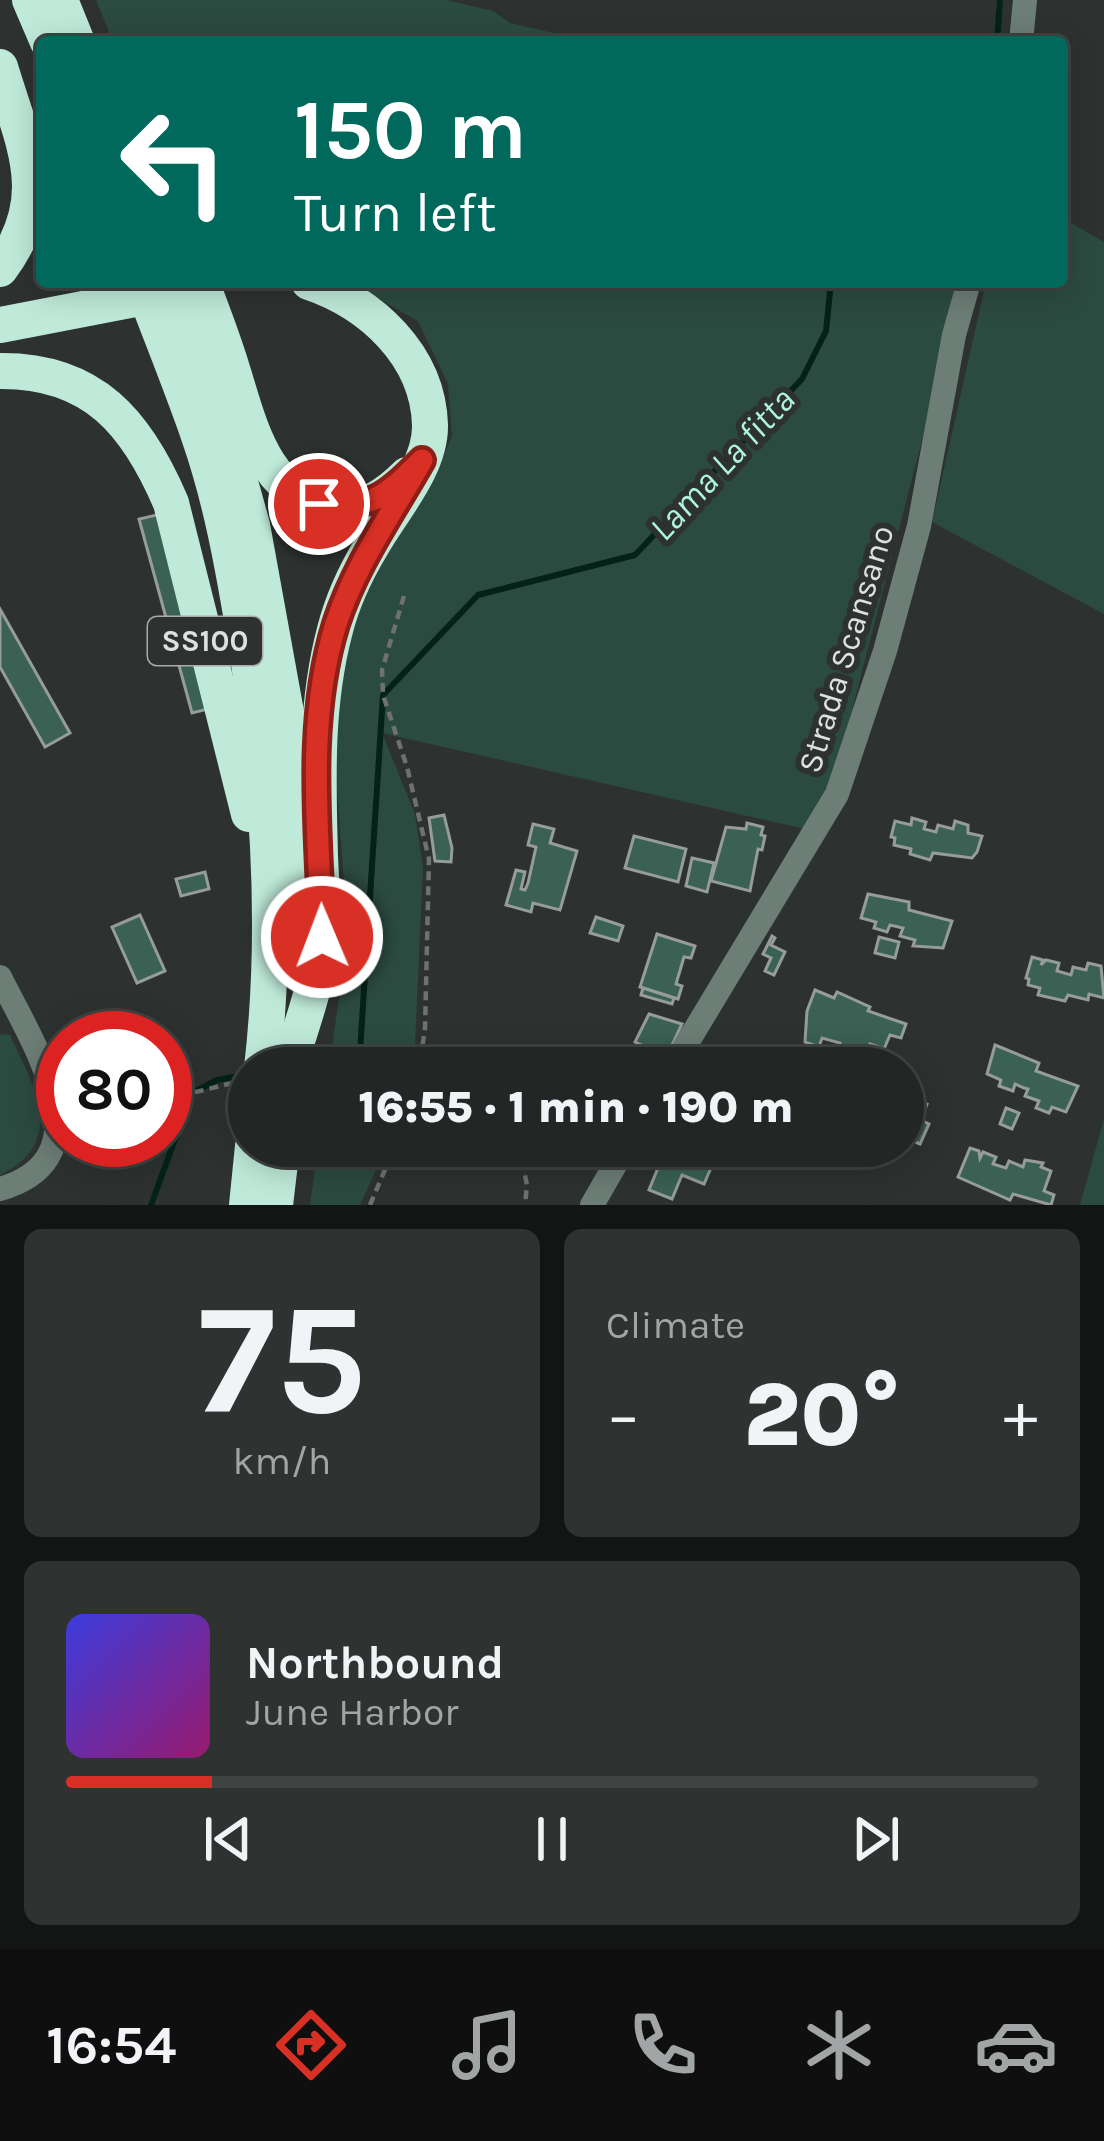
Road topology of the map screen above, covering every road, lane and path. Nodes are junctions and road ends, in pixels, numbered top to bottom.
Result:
1 (30, 0) edge
2 (60, 0) edge
3 (1025, 0) edge
4 (45, 36) edge
5 (75, 36) edge
6 (1022, 36) edge
7 (0, 68) edge
8 (0, 269) edge
9 (147, 288) edge
10 (174, 288) edge
11 (191, 288) edge
12 (200, 288) edge
13 (326, 288) edge
14 (967, 288) edge
15 (0, 326) edge
16 (192, 334) junction
17 (0, 371) edge
18 (422, 460) junction
19 (404, 596) dead end
20 (0, 977) edge
21 (283, 1047) edge
22 (283, 1047) edge
23 (283, 1047) edge
24 (284, 1047) edge
25 (314, 1047) edge
26 (364, 1047) edge
27 (421, 1047) edge
28 (685, 1047) edge
29 (226, 1084) dead end
30 (192, 1094) edge
31 (252, 1167) edge
32 (280, 1167) edge
33 (386, 1167) edge
34 (523, 1167) edge
35 (614, 1167) edge
36 (7, 1193) edge
37 (247, 1205) edge
38 (275, 1205) edge
39 (370, 1205) edge
40 (525, 1205) edge
41 (592, 1205) edge

1 - 4 highway
2 - 5 highway
3 - 6 street
7 - 8 highway
9 - 16 highway, SS100
10 - 16 highway, SS100
11 - 15 highway
12 - 16 highway, SS100
13 - 18 highway
14 - 28 street, Strada Scansano
16 - 18 highway, SS100
16 - 21 highway, SS100
16 - 22 highway, SS100
17 - 23 highway, SS100
18 - 24 highway
19 - 27 path
20 - 36 street
25 - 26 path
29 - 30 path
31 - 37 highway
32 - 38 highway
33 - 39 path
34 - 40 path
35 - 41 street

